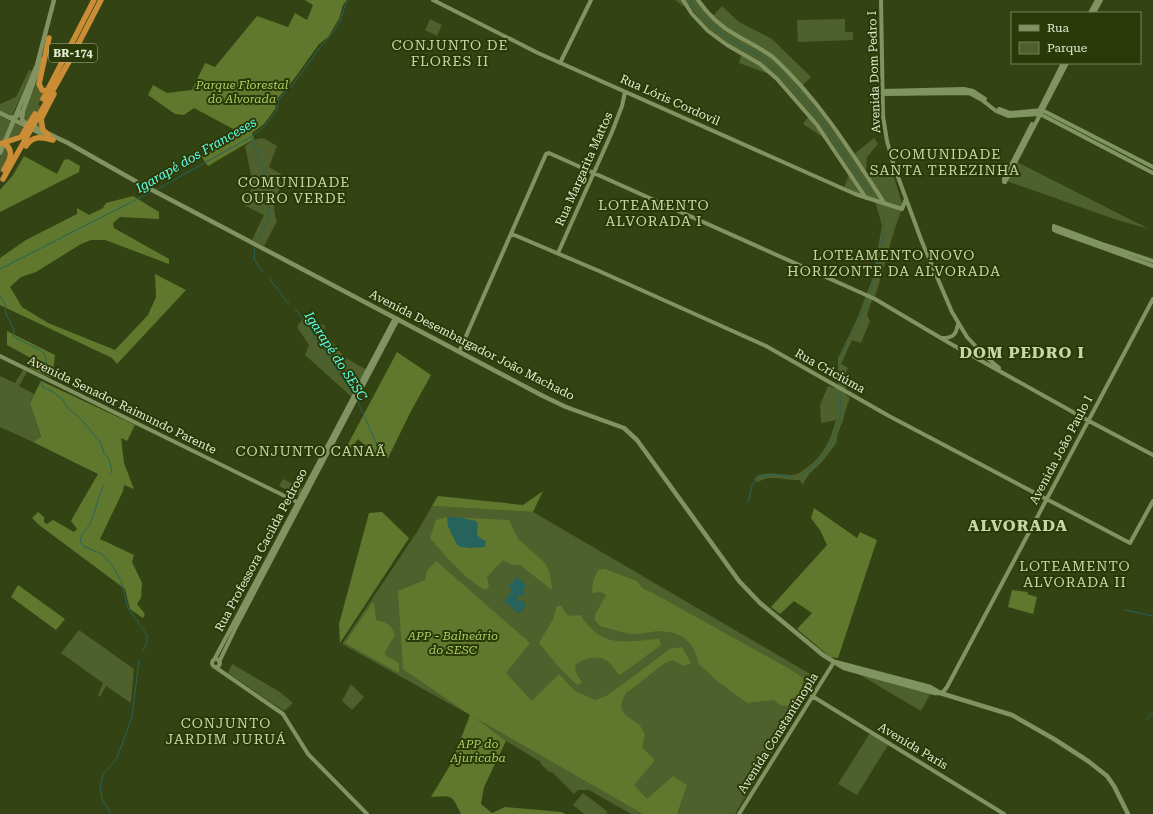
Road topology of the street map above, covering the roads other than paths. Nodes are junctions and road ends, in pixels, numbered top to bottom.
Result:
1 (54, 0) edge
2 (94, 0) edge
3 (101, 0) edge
4 (433, 0) edge
5 (590, 0) edge
6 (683, 0) edge
7 (698, 0) edge
8 (881, 0) edge
9 (1097, 0) edge
10 (1101, 0) edge
11 (52, 12) junction
12 (1091, 12) edge
13 (1095, 12) edge
14 (49, 38) junction
15 (70, 60) junction
16 (560, 63) junction
17 (1063, 64) edge
18 (1066, 64) edge
19 (47, 91) junction
20 (625, 92) junction
21 (882, 93) junction
22 (42, 105) junction
23 (22, 111) junction
24 (1039, 112) junction
25 (0, 113) edge
26 (8, 117) junction
27 (50, 135) junction
28 (25, 136) junction
29 (54, 140) junction
30 (2, 143) edge
31 (75, 148) junction
32 (0, 153) edge
33 (1153, 167) edge
34 (594, 172) junction
35 (1153, 173) edge
36 (1, 180) edge
37 (858, 186) junction
38 (855, 194) junction
39 (866, 199) junction
40 (906, 199) junction
41 (885, 204) junction
42 (512, 234) junction
43 (558, 253) junction
44 (1153, 261) edge
45 (1153, 266) edge
46 (1153, 300) edge
47 (396, 319) junction
48 (958, 324) junction
49 (956, 333) junction
50 (967, 337) junction
51 (941, 338) junction
52 (951, 338) junction
53 (951, 344) junction
54 (459, 352) junction
55 (984, 355) junction
56 (0, 356) edge
57 (979, 360) junction
58 (1005, 374) junction
59 (1089, 421) junction
60 (1153, 455) edge
61 (1047, 499) junction
62 (1153, 501) edge
63 (299, 503) junction
64 (214, 660) junction
65 (834, 662) junction
66 (220, 663) junction
67 (215, 667) junction
68 (226, 674) junction
69 (940, 693) junction
70 (812, 696) junction
71 (367, 814) edge
72 (739, 814) edge
73 (1004, 814) edge
74 (1128, 814) edge

1 - 11 main road
2 - 19 highway, BR-174
3 - 15 highway, BR-174
4 - 16 street, Rua Lóris Cordovil
5 - 16 street
6 - 37 street
7 - 41 street
8 - 21 street, Avenida Dom Pedro I
9 - 12 street
10 - 13 street
11 - 14 main road
11 - 32 main road
14 - 19 highway
14 - 23 main road
15 - 22 highway, BR-174
15 - 27 highway
16 - 20 street, Rua Lóris Cordovil
17 - 24 street
18 - 24 street
19 - 22 highway, BR-174
20 - 34 street, Rua Margarita Mattos
20 - 38 street, Rua Lóris Cordovil
21 - 24 street
21 - 40 street, Avenida Dom Pedro I
22 - 28 highway, BR-174
23 - 26 main road
23 - 27 main road, Avenida Desembargador João Machado
24 - 24 street
24 - 33 street
24 - 35 street
25 - 26 main road, Avenida Desembargador João Machado
26 - 29 main road, Avenida Desembargador João Machado
27 - 31 main road, Avenida Desembargador João Machado
28 - 30 highway
28 - 36 highway, BR-174
29 - 31 main road, Avenida Desembargador João Machado
29 - 36 highway
30 - 36 highway
31 - 47 main road, Avenida Desembargador João Machado
34 - 42 street
34 - 43 street, Rua Margarita Mattos
34 - 51 street
37 - 38 street
37 - 39 street
38 - 39 street, Rua Lóris Cordovil
39 - 41 street, Rua Lóris Cordovil
40 - 41 street, Rua Lóris Cordovil
40 - 48 street, Avenida Dom Pedro I
42 - 43 street, Rua Criciúma
42 - 54 street
43 - 61 street, Rua Criciúma
44 - 45 street
46 - 59 street, Avenida João Paulo I
47 - 54 main road, Avenida Desembargador João Machado
47 - 63 street, Rua Professora Cacilda Pedroso
48 - 49 street
48 - 50 street, Avenida Dom Pedro I
49 - 50 street
49 - 52 street
50 - 55 street, Avenida Dom Pedro I
51 - 52 street
51 - 53 street
52 - 53 street
53 - 57 street
54 - 65 main road, Avenida Desembargador João Machado
55 - 57 street
55 - 58 street, Avenida Dom Pedro I
56 - 63 street, Avenida Senador Raimundo Parente
57 - 58 street
58 - 59 street
59 - 60 street
59 - 61 street, Avenida João Paulo I
61 - 62 street, Rua Criciúma
61 - 69 street, Avenida João Paulo I
63 - 64 street, Rua Professora Cacilda Pedroso
63 - 66 street, Rua Professora Cacilda Pedroso
64 - 66 street
64 - 67 street
65 - 69 main road, Avenida Desembargador João Machado
65 - 70 street, Avenida Constantinopla
66 - 67 street
66 - 68 street
67 - 68 street
68 - 71 street
69 - 74 main road, Avenida Desembargador João Machado
70 - 72 street, Avenida Constantinopla
70 - 73 street, Avenida Paris

